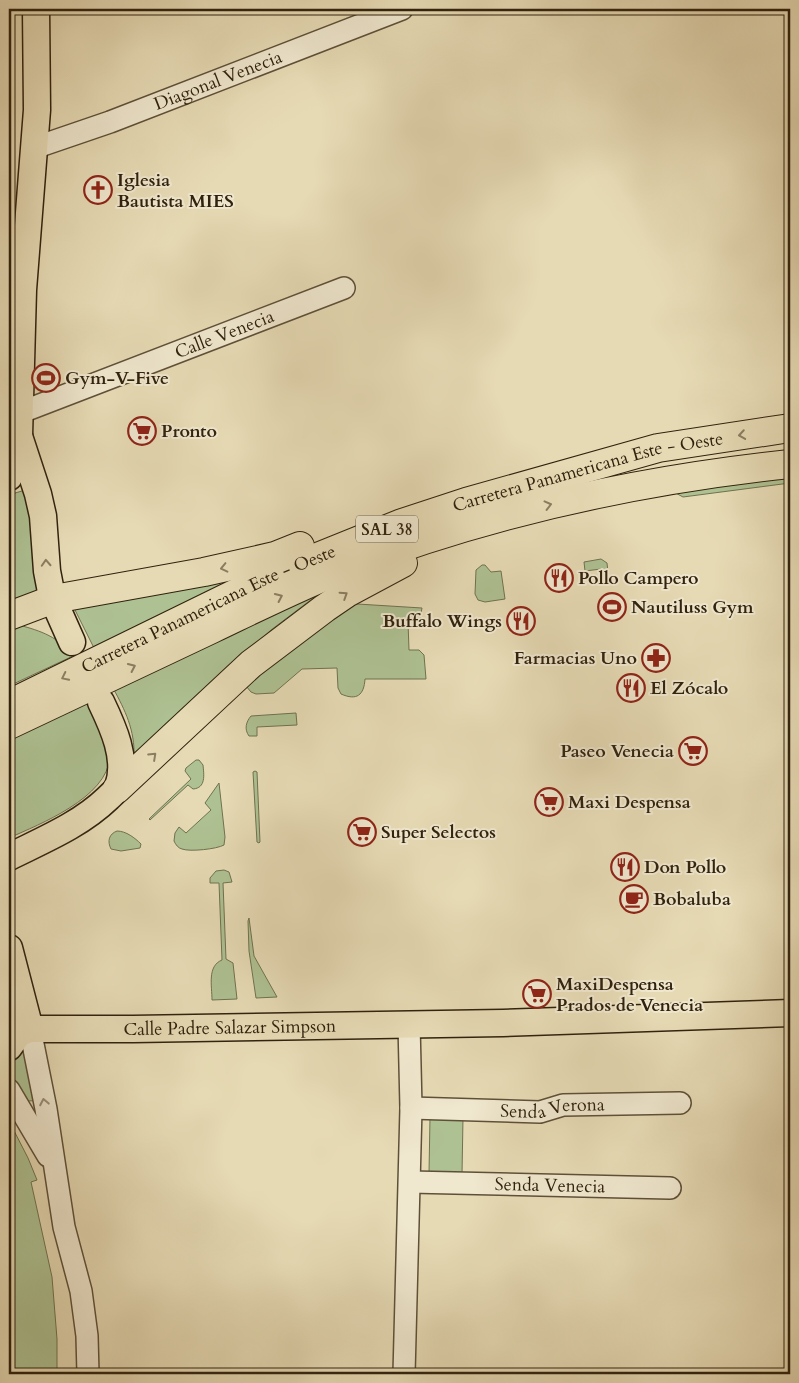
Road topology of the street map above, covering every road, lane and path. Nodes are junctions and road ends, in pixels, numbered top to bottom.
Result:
1 (36, 9) edge
2 (402, 9) edge
3 (34, 148) junction
4 (344, 288) dead end
5 (15, 344) edge
6 (19, 424) junction
7 (790, 428) edge
8 (658, 448) junction
9 (790, 464) edge
10 (9, 477) edge
11 (517, 513) junction
12 (53, 600) junction
13 (9, 617) edge
14 (101, 702) dead end
15 (9, 704) edge
16 (9, 725) edge
17 (117, 789) junction
18 (9, 857) edge
19 (9, 948) edge
20 (588, 1006) junction
21 (790, 1013) edge
22 (647, 1018) junction
23 (19, 1023) edge
24 (503, 1023) junction
25 (419, 1024) junction
26 (9, 1047) edge
27 (9, 1090) edge
28 (680, 1103) dead end
29 (419, 1108) junction
30 (55, 1167) junction
31 (410, 1182) junction
32 (670, 1188) dead end
33 (88, 1374) edge
34 (404, 1374) edge

1 - 3 main road
2 - 3 street, Diagonal Venecia
3 - 5 main road
4 - 6 street, Calle Venecia
5 - 6 main road
6 - 10 main road
12 -> 6 main road
7 -> 8 highway, Carretera Panamericana Este - Oeste / SAL 38
8 -> 12 highway
8 -> 15 highway, Carretera Panamericana Este - Oeste / SAL 38
11 -> 9 highway, Carretera Panamericana Este - Oeste / SAL 38
16 -> 11 highway, Carretera Panamericana Este - Oeste / SAL 38
17 -> 11 highway
12 - 13 highway
12 - 13 main road
14 - 17 main road
17 - 18 main road
19 - 23 main road
20 - 22 main road, Calle Padre Salazar Simpson
20 - 24 main road
20 - 25 main road, Calle Padre Salazar Simpson
21 - 22 main road, Calle Padre Salazar Simpson
22 - 24 main road, Calle Padre Salazar Simpson
23 - 25 main road, Calle Padre Salazar Simpson
23 - 26 main road
30 -> 23 street
24 - 25 main road, Calle Padre Salazar Simpson
25 - 29 street
27 - 30 street
28 - 29 street, Senda Verona
29 - 31 street
30 - 33 street
31 - 32 street, Senda Venecia
31 - 34 street

